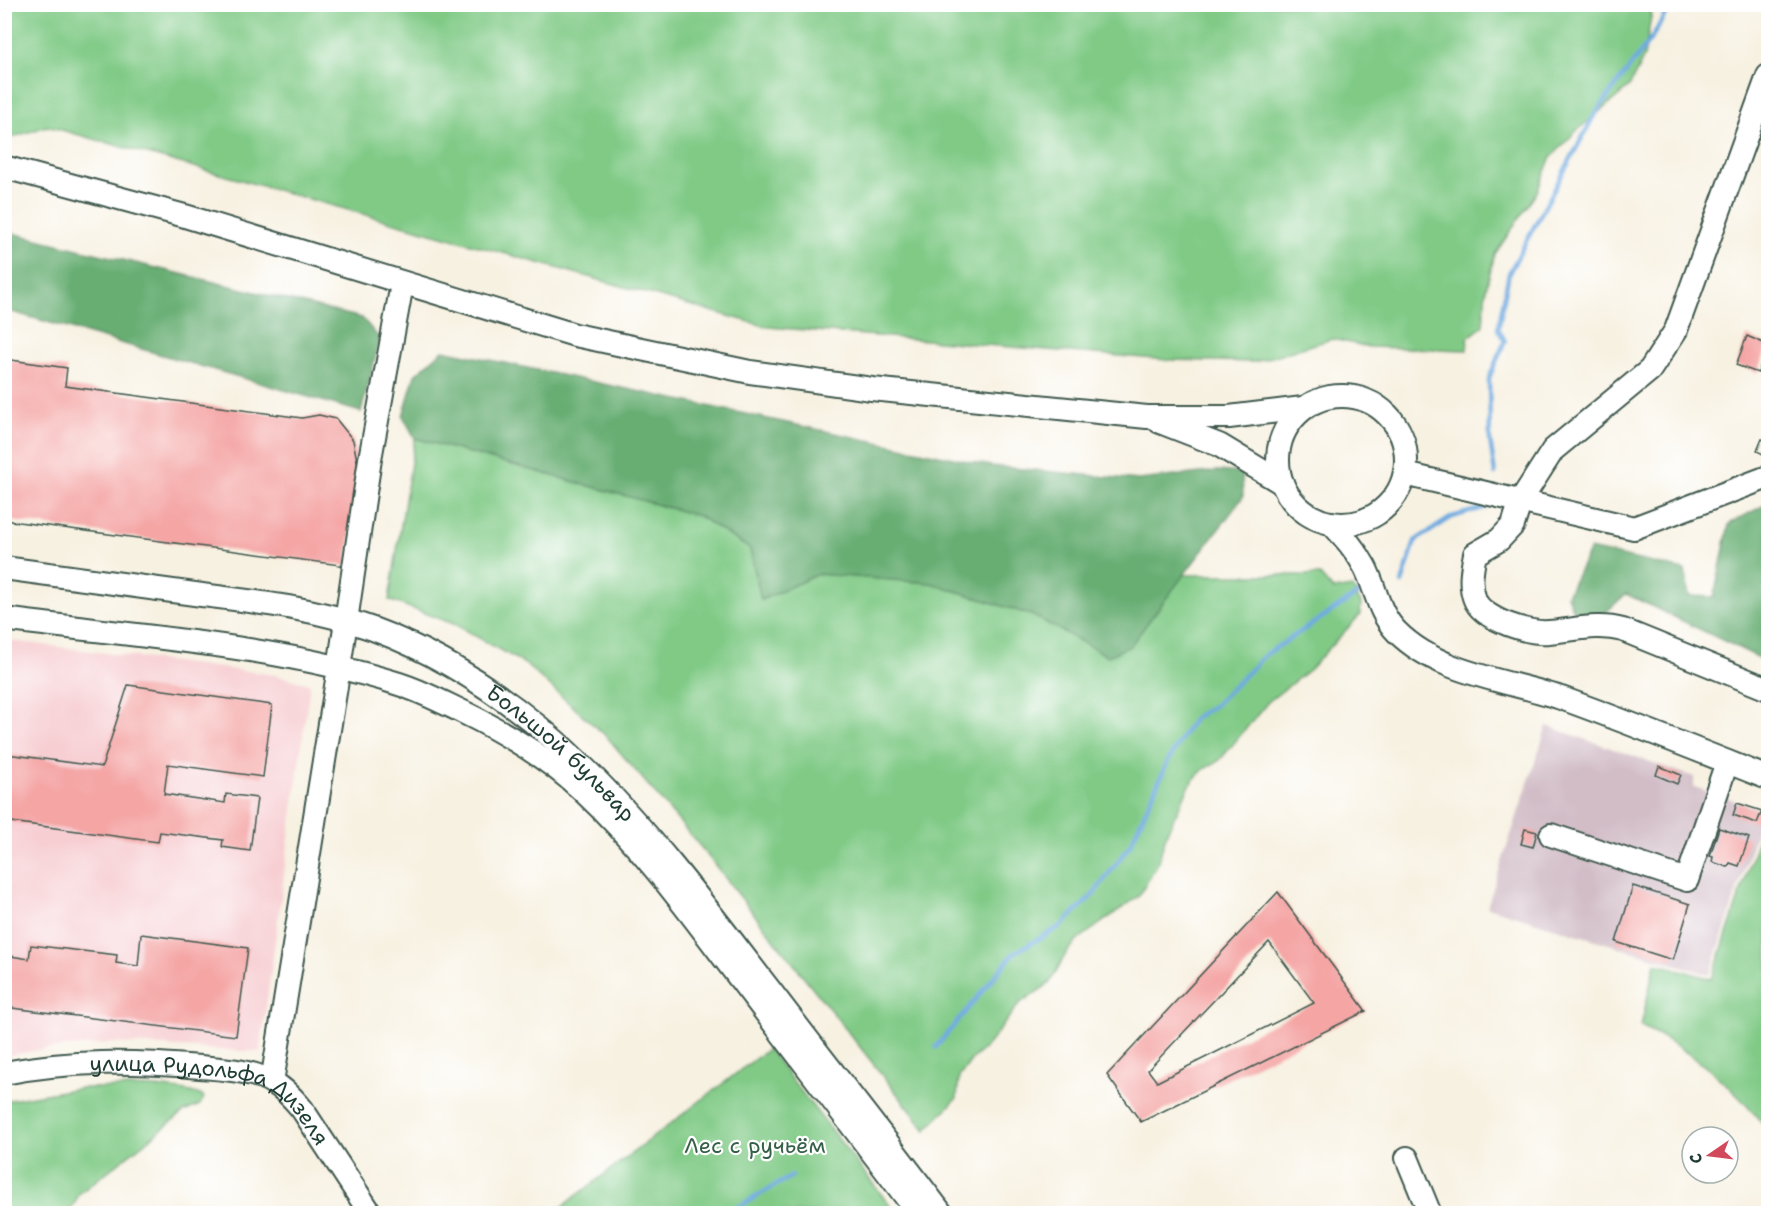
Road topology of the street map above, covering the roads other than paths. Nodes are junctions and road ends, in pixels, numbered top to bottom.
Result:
1 (1768, 76) edge
2 (4, 167) edge
3 (402, 284) junction
4 (1304, 408) junction
5 (1147, 417) junction
6 (1405, 474) junction
7 (1768, 477) edge
8 (1282, 483) junction
9 (1521, 500) junction
10 (1378, 513) junction
11 (1331, 524) junction
12 (4, 568) edge
13 (1366, 568) junction
14 (4, 619) edge
15 (347, 621) junction
16 (339, 668) junction
17 (1768, 688) edge
18 (1727, 762) junction
19 (1768, 778) edge
20 (1551, 835) dead end
21 (4, 1073) edge
22 (272, 1082) junction
23 (1407, 1158) dead end
24 (370, 1214) edge
25 (919, 1214) edge
26 (942, 1214) edge
27 (1430, 1214) edge

1 - 9 street
2 - 3 street
3 - 5 street
3 - 15 street
4 - 5 street
4 - 6 street
4 - 8 street
5 - 8 street
6 - 9 street
6 - 10 street
7 - 9 street
8 - 11 street
9 - 17 street
10 - 11 street
10 - 13 street
11 - 13 street
12 - 15 street, Большой бульвар
13 - 18 street
14 - 16 street, Большой бульвар
15 - 16 street
15 - 26 street, Большой бульвар
16 - 22 street
16 - 25 street, Большой бульвар
18 - 19 street
18 - 20 street
21 - 22 street, улица Рудольфа Дизеля
22 - 24 street, улица Рудольфа Дизеля
23 - 27 street

